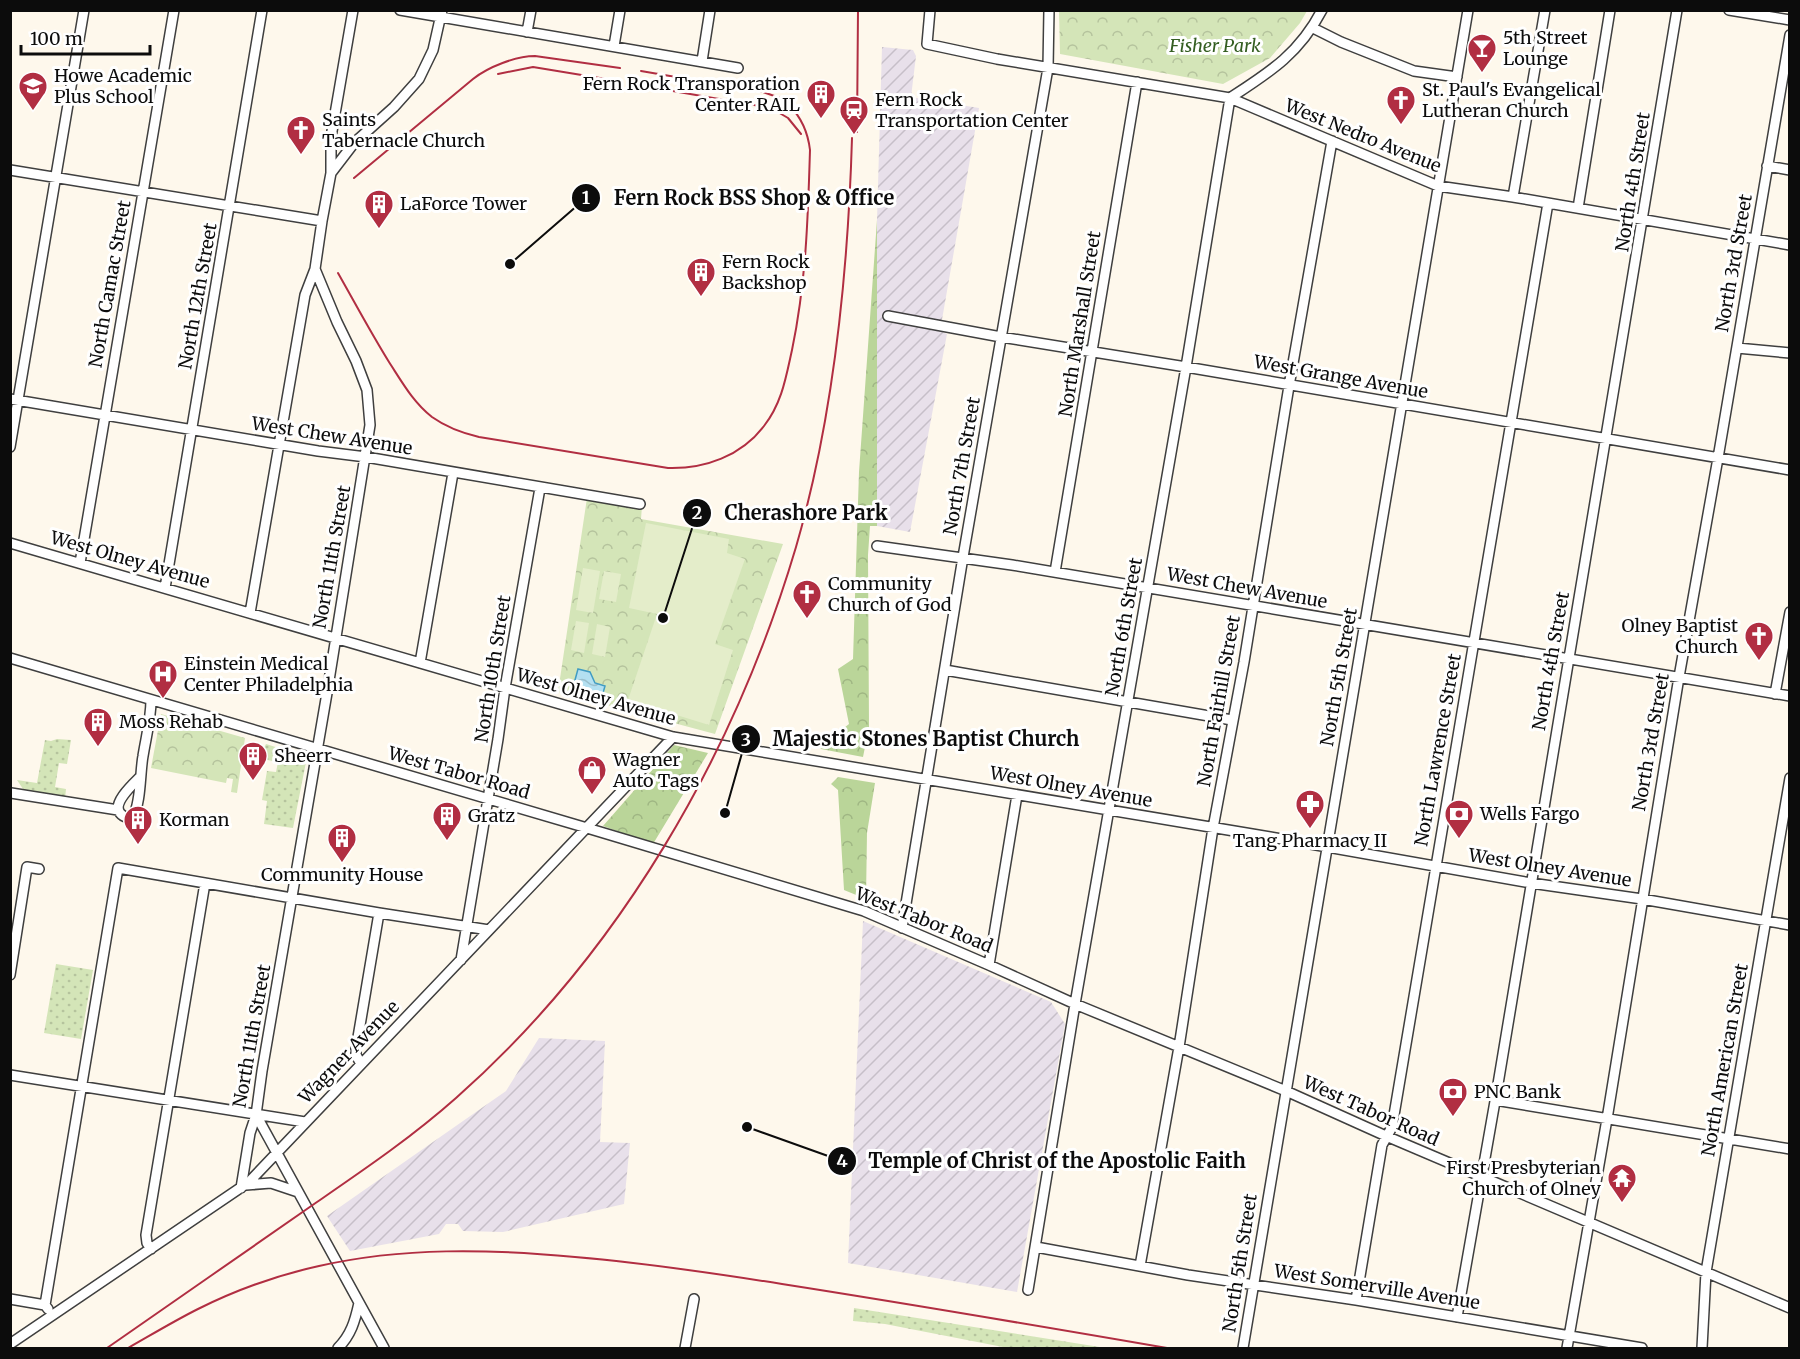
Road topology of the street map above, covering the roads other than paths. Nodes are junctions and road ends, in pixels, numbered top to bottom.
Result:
1 (84, 10) edge
2 (174, 10) edge
3 (262, 10) edge
4 (352, 10) edge
5 (399, 10) edge
6 (531, 10) edge
7 (620, 10) edge
8 (710, 10) edge
9 (930, 10) edge
10 (1049, 10) edge
11 (1322, 10) edge
12 (1468, 10) edge
13 (1545, 10) edge
14 (1610, 10) edge
15 (1677, 10) edge
16 (1729, 10) edge
17 (441, 14) edge
18 (1790, 20) edge
19 (1313, 28) junction
20 (527, 32) junction
21 (1790, 35) edge
22 (614, 46) junction
23 (702, 61) junction
24 (738, 68) dead end
25 (1048, 68) junction
26 (1457, 77) junction
27 (1137, 82) junction
28 (1779, 97) junction
29 (1230, 98) junction
30 (1790, 99) edge
31 (1332, 141) junction
32 (1767, 166) junction
33 (10, 170) edge
34 (1790, 170) edge
35 (331, 173) junction
36 (56, 178) junction
37 (1438, 186) junction
38 (143, 192) junction
39 (1513, 197) junction
40 (1548, 203) junction
41 (230, 207) junction
42 (1578, 208) junction
43 (1643, 219) junction
44 (322, 221) junction
45 (1755, 239) junction
46 (1790, 245) edge
47 (315, 269) junction
48 (888, 316) dead end
49 (1001, 337) junction
50 (1737, 348) junction
51 (1092, 352) junction
52 (1790, 353) edge
53 (1186, 367) junction
54 (1289, 386) junction
55 (14, 400) edge
56 (1402, 404) junction
57 (105, 415) junction
58 (1511, 422) junction
59 (192, 430) junction
60 (1606, 439) junction
61 (278, 444) junction
62 (10, 447) edge
63 (366, 457) junction
64 (1718, 458) junction
65 (1790, 470) edge
66 (453, 473) junction
67 (540, 488) junction
68 (640, 504) dead end
69 (10, 543) edge
70 (876, 546) dead end
71 (963, 557) junction
72 (80, 563) junction
73 (1055, 572) junction
74 (165, 588) junction
75 (1148, 588) junction
76 (1252, 606) junction
77 (1790, 612) edge
78 (250, 613) junction
79 (1365, 625) junction
80 (335, 638) junction
81 (1473, 644) junction
82 (10, 658) edge
83 (1568, 659) junction
84 (420, 663) junction
85 (945, 670) junction
86 (1679, 677) junction
87 (505, 688) junction
88 (1775, 694) junction
89 (1790, 696) edge
90 (151, 700) junction
91 (1128, 702) junction
92 (1232, 720) junction
93 (673, 737) junction
94 (317, 749) junction
95 (140, 777) junction
96 (1790, 778) edge
97 (926, 780) junction
98 (10, 792) edge
99 (1017, 795) junction
100 (487, 798) junction
101 (118, 810) junction
102 (1108, 810) junction
103 (586, 828) junction
104 (1214, 828) junction
105 (1326, 847) junction
106 (1436, 866) junction
107 (39, 869) dead end
108 (205, 883) junction
109 (1531, 883) junction
110 (292, 898) junction
111 (1642, 899) junction
112 (379, 913) junction
113 (1766, 921) junction
114 (1790, 925) edge
115 (466, 927) junction
116 (902, 928) junction
117 (489, 930) junction
118 (461, 960) junction
119 (989, 964) junction
120 (10, 975) edge
121 (1075, 1004) junction
122 (1179, 1047) junction
123 (361, 1064) junction
124 (10, 1075) edge
125 (82, 1086) junction
126 (1286, 1091) junction
127 (1495, 1100) junction
128 (168, 1101) junction
129 (256, 1115) junction
130 (1607, 1119) junction
131 (305, 1122) junction
132 (1386, 1136) junction
133 (1728, 1139) junction
134 (1790, 1149) edge
135 (276, 1154) junction
136 (1481, 1176) junction
137 (243, 1186) junction
138 (298, 1192) junction
139 (1589, 1223) junction
140 (1036, 1247) junction
141 (151, 1249) junction
142 (1140, 1266) junction
143 (1706, 1272) junction
144 (1253, 1284) junction
145 (1029, 1290) dead end
146 (10, 1299) edge
147 (693, 1299) dead end
148 (1356, 1300) junction
149 (359, 1303) junction
150 (45, 1305) junction
151 (1790, 1308) edge
152 (53, 1316) junction
153 (1457, 1317) junction
154 (1569, 1336) junction
155 (10, 1344) edge
156 (338, 1348) edge
157 (384, 1348) edge
158 (685, 1348) edge
159 (1243, 1348) edge
160 (1567, 1348) edge
161 (1642, 1348) edge
162 (1702, 1348) edge

1 - 36 street
2 - 38 street, North Camac Street
3 - 41 street, North 12th Street
4 - 35 street
5 - 17 street
6 - 20 street
7 - 22 street
8 - 23 street
9 - 25 street, West Nedro Avenue
10 - 25 street, North 7th Street
11 - 19 street
12 - 26 street, North 5th Street
13 - 39 street
14 - 42 street
15 - 43 street, North 4th Street
16 - 18 street
17 - 20 street
17 - 35 street
19 - 26 street
19 - 29 street
20 - 22 street
21 - 28 street, North 3rd Street
22 - 23 street
23 - 24 street
25 - 27 street, West Nedro Avenue
25 - 49 street, North 7th Street
26 - 37 street, North 5th Street
27 - 29 street, West Nedro Avenue
27 - 51 street, North Marshall Street
28 - 30 street
28 - 32 street, North 3rd Street
29 - 31 street, West Nedro Avenue
29 - 53 street, North 6th Street
31 - 37 street, West Nedro Avenue
31 - 54 street, North Fairhill Street
32 - 34 street
32 - 45 street, North 3rd Street
33 - 36 street
35 - 44 street
36 - 38 street
36 - 55 street
37 - 39 street, West Nedro Avenue
37 - 56 street, North 5th Street
38 - 41 street
38 - 57 street, North Camac Street
39 - 40 street, West Nedro Avenue
40 - 42 street, West Nedro Avenue
40 - 58 street, North Lawrence Street
41 - 44 street
41 - 59 street, North 12th Street
42 - 43 street, West Nedro Avenue
43 - 45 street, West Nedro Avenue
43 - 60 street, North 4th Street
44 - 47 street
45 - 46 street, West Nedro Avenue
45 - 50 street, North 3rd Street
47 - 61 street
47 - 63 street, North 11th Street
48 - 49 street, West Grange Avenue
49 - 51 street, West Grange Avenue
49 - 71 street, North 7th Street
50 - 52 street
50 - 64 street, North 3rd Street
51 - 53 street, West Grange Avenue
51 - 73 street, North Marshall Street
53 - 54 street, West Grange Avenue
53 - 75 street, North 6th Street
54 - 56 street, West Grange Avenue
54 - 76 street, North Fairhill Street
55 - 57 street, West Chew Avenue
55 - 62 street
56 - 58 street, West Grange Avenue
56 - 79 street, North 5th Street
57 - 59 street, West Chew Avenue
57 - 72 street, North Camac Street
58 - 60 street, West Grange Avenue
58 - 81 street, North Lawrence Street
59 - 61 street, West Chew Avenue
59 - 74 street, North 12th Street
60 - 64 street, West Grange Avenue
60 - 83 street, North 4th Street
61 - 63 street, West Chew Avenue
61 - 78 street
63 - 66 street, West Chew Avenue
63 - 80 street, North 11th Street
64 - 65 street, West Grange Avenue
64 - 86 street, North 3rd Street
66 - 67 street, West Chew Avenue
66 - 84 street
67 - 68 street, West Chew Avenue
67 - 87 street, North 10th Street
69 - 72 street, West Olney Avenue
70 - 71 street, West Chew Avenue
71 - 73 street, West Chew Avenue
71 - 85 street, North 7th Street
72 - 74 street, West Olney Avenue
73 - 75 street, West Chew Avenue
74 - 78 street, West Olney Avenue
75 - 76 street, West Chew Avenue
75 - 91 street, North 6th Street
76 - 79 street, West Chew Avenue
76 - 92 street, North Fairhill Street
77 - 88 street
78 - 80 street, West Olney Avenue
79 - 81 street, West Chew Avenue
79 - 105 street, North 5th Street
80 - 84 street, West Olney Avenue
80 - 94 street, North 11th Street
81 - 83 street, West Chew Avenue
81 - 106 street, North Lawrence Street
82 - 90 street, West Tabor Road
83 - 86 street, West Chew Avenue
83 - 109 street, North 4th Street
84 - 87 street, West Olney Avenue
85 - 91 street
85 - 97 street, North 7th Street
86 - 88 street, West Chew Avenue
86 - 111 street, North 3rd Street
87 - 93 street, West Olney Avenue
87 - 100 street, North 10th Street
88 - 89 street, West Chew Avenue
90 - 94 street, West Tabor Road
90 - 95 street
91 - 92 street
91 - 102 street, North 6th Street
92 - 104 street, North Fairhill Street
93 - 97 street, West Olney Avenue
93 - 103 street, Wagner Avenue
94 - 100 street, West Tabor Road
94 - 110 street, North 11th Street
95 - 101 street
95 - 101 street
96 - 113 street, North American Street
97 - 99 street, West Olney Avenue
97 - 116 street, North 7th Street
98 - 101 street
99 - 102 street, West Olney Avenue
99 - 119 street
100 - 103 street, West Tabor Road
100 - 115 street, North 10th Street
102 - 104 street, West Olney Avenue
102 - 121 street, North 6th Street
103 - 116 street, West Tabor Road
103 - 117 street, Wagner Avenue
104 - 105 street, West Olney Avenue
104 - 122 street, North Fairhill Street
105 - 106 street, West Olney Avenue
105 - 126 street, North 5th Street
106 - 109 street, West Olney Avenue
106 - 132 street, North Lawrence Street
107 - 120 street
108 - 110 street
108 - 125 street
108 - 128 street
109 - 111 street, West Olney Avenue
109 - 127 street, North 4th Street
110 - 112 street
110 - 129 street, North 11th Street
111 - 113 street, West Olney Avenue
111 - 130 street, North 3rd Street
112 - 115 street
112 - 123 street
113 - 114 street, West Olney Avenue
113 - 133 street, North American Street
115 - 117 street
115 - 118 street, North 10th Street
116 - 119 street, West Tabor Road
117 - 118 street, Wagner Avenue
118 - 123 street, Wagner Avenue
119 - 121 street, West Tabor Road
121 - 122 street, West Tabor Road
121 - 140 street, North 6th Street
122 - 126 street, West Tabor Road
122 - 142 street, North Fairhill Street
123 - 131 street, Wagner Avenue
124 - 125 street
125 - 128 street
125 - 150 street
126 - 132 street, West Tabor Road
126 - 144 street, North 5th Street
127 - 130 street
127 - 136 street, North 4th Street
128 - 129 street
128 - 141 street
129 - 131 street
129 - 135 street
129 - 137 street, North 11th Street
130 - 133 street
130 - 139 street, North 3rd Street
131 - 135 street, Wagner Avenue
132 - 136 street, West Tabor Road
132 - 148 street, North Lawrence Street
133 - 134 street
133 - 143 street, North American Street
135 - 137 street, Wagner Avenue
135 - 138 street
136 - 139 street, West Tabor Road
136 - 153 street, North 4th Street
137 - 138 street
137 - 141 street, Wagner Avenue
138 - 149 street
139 - 143 street, West Tabor Road
139 - 154 street, North 3rd Street
140 - 142 street, West Somerville Avenue
140 - 145 street, North 6th Street
141 - 152 street, Wagner Avenue
142 - 144 street, West Somerville Avenue
143 - 151 street, West Tabor Road
143 - 162 street, North American Street
144 - 148 street, West Somerville Avenue
144 - 159 street, North 5th Street
146 - 150 street
147 - 158 street
148 - 153 street, West Somerville Avenue
149 - 156 street
149 - 157 street
150 - 152 street
152 - 155 street, Wagner Avenue
153 - 154 street, West Somerville Avenue
154 - 160 street, North 3rd Street
154 - 161 street, West Somerville Avenue

